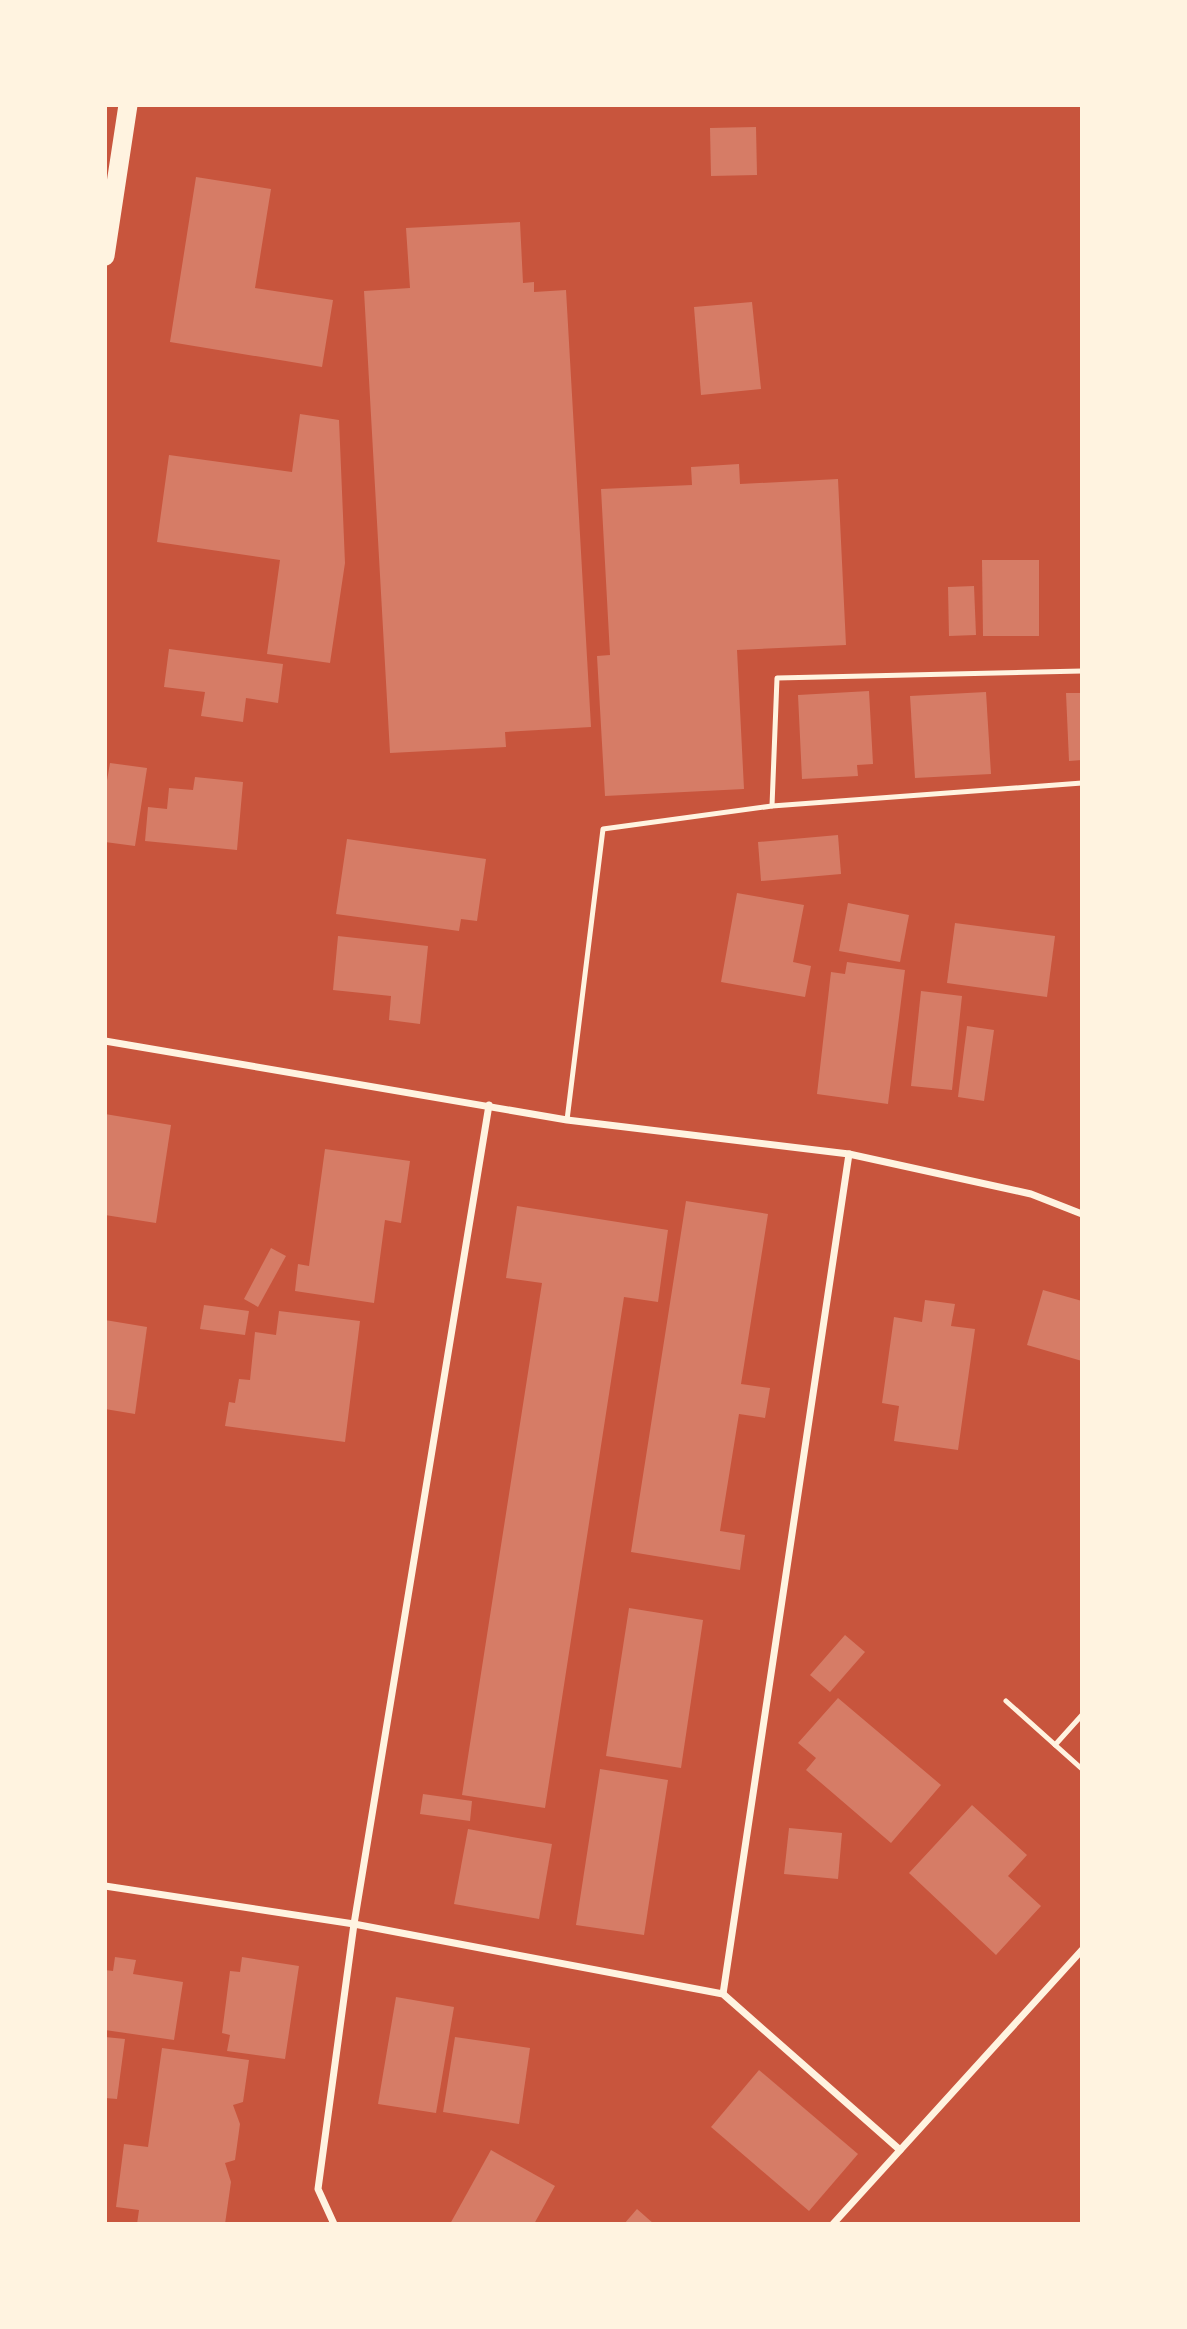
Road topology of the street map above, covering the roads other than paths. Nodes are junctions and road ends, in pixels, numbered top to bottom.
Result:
1 (128, 105) edge
2 (105, 256) edge
3 (1082, 671) edge
4 (1082, 783) edge
5 (772, 806) junction
6 (105, 1041) edge
7 (489, 1105) junction
8 (567, 1120) junction
9 (849, 1154) junction
10 (1082, 1214) edge
11 (1006, 1701) dead end
12 (1082, 1715) edge
13 (1055, 1745) junction
14 (1082, 1769) edge
15 (105, 1886) edge
16 (354, 1924) junction
17 (1082, 1950) edge
18 (723, 1994) junction
19 (900, 2150) junction
20 (334, 2224) edge
21 (833, 2224) edge

1 - 2 highway
3 - 5 lane
4 - 5 lane
5 - 8 lane
6 - 7 street
7 - 8 street
7 - 16 street
8 - 9 street
9 - 10 street
9 - 18 street
11 - 13 lane
12 - 13 lane
13 - 14 lane
15 - 16 street
16 - 18 street
16 - 20 street
17 - 19 street
18 - 19 street
19 - 21 street

